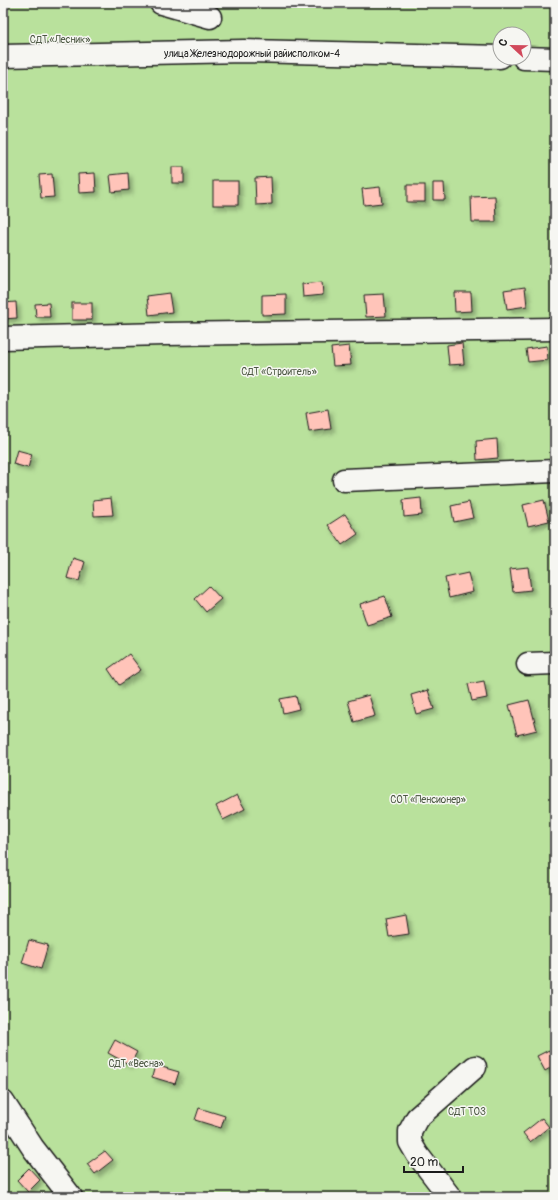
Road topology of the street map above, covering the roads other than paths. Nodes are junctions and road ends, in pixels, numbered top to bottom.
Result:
1 (161, 3) edge
2 (210, 17) dead end
3 (3, 56) edge
4 (492, 57) edge
5 (532, 58) edge
6 (555, 59) edge
7 (555, 329) edge
8 (3, 338) edge
9 (555, 471) edge
10 (344, 480) dead end
11 (555, 662) edge
12 (528, 664) dead end
13 (475, 1066) dead end
14 (3, 1102) edge
15 (71, 1197) edge
16 (450, 1197) edge

1 - 2 street
3 - 4 street, улица Железнодорожный райисполком-4
5 - 6 street
7 - 8 street
9 - 10 street
11 - 12 street
13 - 16 street
14 - 15 street

